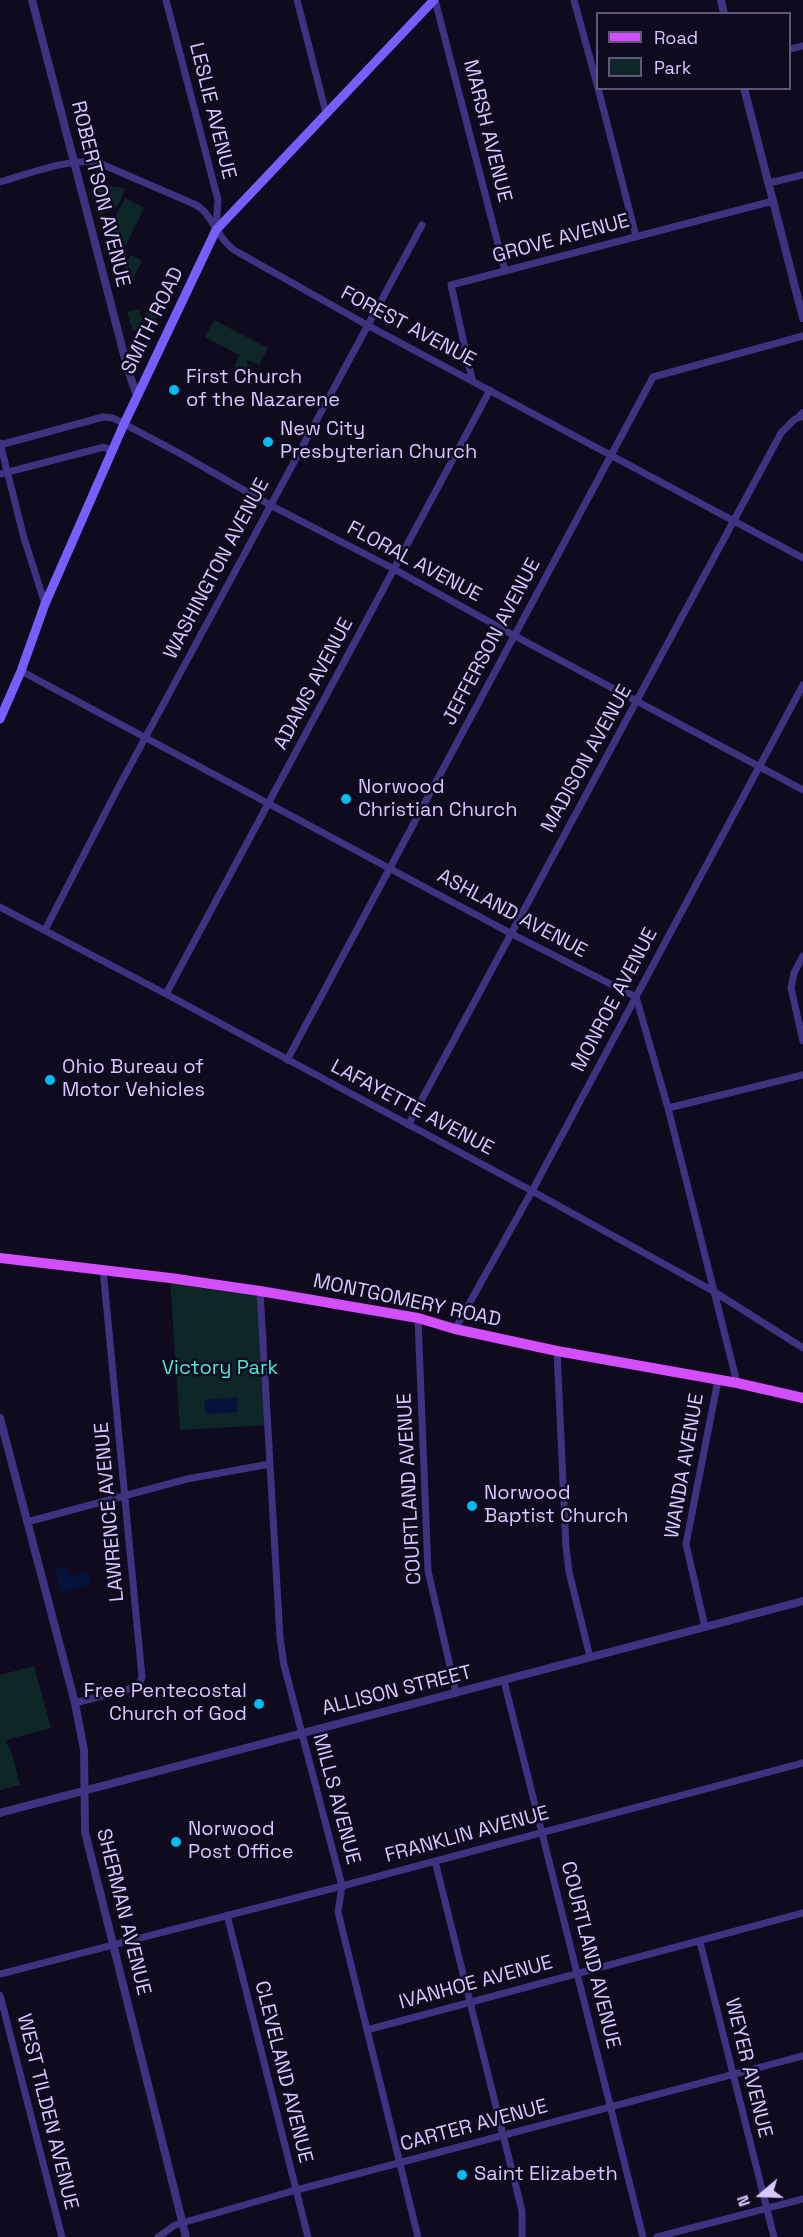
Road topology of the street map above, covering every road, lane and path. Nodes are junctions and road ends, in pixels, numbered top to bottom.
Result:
1 (32, 0) edge
2 (166, 0) edge
3 (297, 0) edge
4 (434, 0) edge
5 (574, 0) edge
6 (596, 81) edge
7 (599, 90) edge
8 (745, 90) edge
9 (326, 113) junction
10 (74, 162) junction
11 (803, 175) edge
12 (0, 182) edge
13 (769, 183) junction
14 (773, 201) junction
15 (422, 225) dead end
16 (216, 230) junction
17 (636, 236) junction
18 (505, 271) junction
19 (801, 306) edge
20 (803, 318) edge
21 (368, 325) junction
22 (803, 336) edge
23 (472, 380) junction
24 (490, 390) junction
25 (136, 396) junction
26 (802, 415) edge
27 (124, 424) junction
28 (0, 444) edge
29 (112, 451) junction
30 (612, 455) junction
31 (4, 473) edge
32 (270, 504) junction
33 (734, 520) junction
34 (803, 558) edge
35 (394, 569) junction
36 (45, 604) junction
37 (515, 636) junction
38 (21, 671) junction
39 (803, 685) edge
40 (637, 701) junction
41 (0, 719) edge
42 (147, 738) junction
43 (758, 766) junction
44 (803, 790) edge
45 (270, 803) junction
46 (391, 868) junction
47 (0, 907) edge
48 (45, 930) junction
49 (512, 934) junction
50 (803, 956) edge
51 (166, 994) junction
52 (636, 998) junction
53 (803, 1041) edge
54 (287, 1060) junction
55 (803, 1075) edge
56 (668, 1108) junction
57 (408, 1125) junction
58 (532, 1191) junction
59 (0, 1258) edge
60 (103, 1269) junction
61 (260, 1291) junction
62 (713, 1291) junction
63 (418, 1318) junction
64 (455, 1329) junction
65 (803, 1348) edge
66 (557, 1351) junction
67 (718, 1380) junction
68 (737, 1383) junction
69 (803, 1398) edge
70 (0, 1418) edge
71 (270, 1464) junction
72 (125, 1497) junction
73 (27, 1522) junction
74 (803, 1601) edge
75 (705, 1628) junction
76 (590, 1657) junction
77 (504, 1681) junction
78 (456, 1692) junction
79 (75, 1703) junction
80 (302, 1732) junction
81 (803, 1762) edge
82 (83, 1791) junction
83 (0, 1813) edge
84 (542, 1831) junction
85 (435, 1861) junction
86 (342, 1886) junction
87 (803, 1913) edge
88 (227, 1915) junction
89 (700, 1942) junction
90 (114, 1944) junction
91 (577, 1973) junction
92 (0, 1974) edge
93 (0, 1995) edge
94 (469, 2002) junction
95 (368, 2030) junction
96 (803, 2056) edge
97 (733, 2075) junction
98 (610, 2106) junction
99 (504, 2136) junction
100 (400, 2163) junction
101 (296, 2190) junction
102 (803, 2199) edge
103 (767, 2209) junction
104 (182, 2223) junction
105 (62, 2237) edge
106 (158, 2237) edge
107 (186, 2237) edge
108 (308, 2237) edge
109 (418, 2237) edge
110 (522, 2237) edge
111 (643, 2237) edge
112 (657, 2237) edge
113 (774, 2237) edge

1 - 10 street, ROBERTSON AVENUE
2 - 16 street, LESLIE AVENUE
3 - 9 street
4 - 9 main road, SMITH ROAD
4 - 18 street, MARSH AVENUE
5 - 6 street
7 - 17 street
8 - 13 street
9 - 16 main road, SMITH ROAD
10 - 12 street, FOREST AVENUE
10 - 16 street, FOREST AVENUE
10 - 25 street, ROBERTSON AVENUE
11 - 13 street
13 - 14 street
14 - 17 street, GROVE AVENUE
14 - 19 street
15 - 21 street, WASHINGTON AVENUE
16 - 21 street, FOREST AVENUE
16 - 25 main road, SMITH ROAD
17 - 18 street, GROVE AVENUE
18 - 23 street, GROVE AVENUE
19 - 20 street
21 - 23 street, FOREST AVENUE
21 - 32 street, WASHINGTON AVENUE
22 - 30 street, JEFFERSON AVENUE
23 - 24 street, FOREST AVENUE
24 - 30 street, FOREST AVENUE
24 - 35 street, ADAMS AVENUE
25 - 27 main road, SMITH ROAD
26 - 33 street, MADISON AVENUE
27 - 28 street, FLORAL AVENUE
27 - 29 main road, SMITH ROAD
27 - 32 street, FLORAL AVENUE
28 - 31 street
29 - 31 street
29 - 36 main road, SMITH ROAD
30 - 33 street, FOREST AVENUE
30 - 37 street, JEFFERSON AVENUE
31 - 36 street
32 - 35 street, FLORAL AVENUE
32 - 42 street, WASHINGTON AVENUE
33 - 34 street, FOREST AVENUE
33 - 40 street, MADISON AVENUE
35 - 37 street, FLORAL AVENUE
35 - 45 street, ADAMS AVENUE
36 - 38 main road, SMITH ROAD
37 - 40 street, FLORAL AVENUE
37 - 46 street, JEFFERSON AVENUE
38 - 41 main road, SMITH ROAD
38 - 42 street, ASHLAND AVENUE
39 - 43 street, MONROE AVENUE
40 - 43 street, FLORAL AVENUE
40 - 49 street, MADISON AVENUE
42 - 45 street, ASHLAND AVENUE
42 - 48 street, WASHINGTON AVENUE
43 - 44 street, FLORAL AVENUE
43 - 52 street, MONROE AVENUE
45 - 46 street, ASHLAND AVENUE
45 - 51 street, ADAMS AVENUE
46 - 49 street, ASHLAND AVENUE
46 - 54 street, JEFFERSON AVENUE
47 - 48 street, LAFAYETTE AVENUE
48 - 51 street, LAFAYETTE AVENUE
49 - 52 street, ASHLAND AVENUE
49 - 57 street, MADISON AVENUE
50 - 53 street
51 - 54 street, LAFAYETTE AVENUE
52 - 56 street
52 - 58 street, MONROE AVENUE
54 - 57 street, LAFAYETTE AVENUE
55 - 56 street
56 - 62 street
57 - 58 street, LAFAYETTE AVENUE
58 - 62 street, LAFAYETTE AVENUE
58 - 64 street, MONROE AVENUE
59 - 60 main road, MONTGOMERY ROAD
60 - 61 main road, MONTGOMERY ROAD
60 - 72 street, LAWRENCE AVENUE
61 - 63 main road, MONTGOMERY ROAD
61 - 71 street, MILLS AVENUE
62 - 65 street, LAFAYETTE AVENUE
62 - 68 street
63 - 64 main road, MONTGOMERY ROAD
63 - 78 street, COURTLAND AVENUE
64 - 66 main road, MONTGOMERY ROAD
66 - 67 main road, MONTGOMERY ROAD
66 - 76 street
67 - 68 main road, MONTGOMERY ROAD
67 - 75 street, WANDA AVENUE
68 - 69 main road, MONTGOMERY ROAD
70 - 73 street, SHERMAN AVENUE
71 - 72 street
71 - 80 street, MILLS AVENUE
72 - 73 street
72 - 79 street, LAWRENCE AVENUE
73 - 79 street, SHERMAN AVENUE
74 - 75 street, ALLISON STREET
75 - 76 street, ALLISON STREET
76 - 77 street, ALLISON STREET
77 - 78 street, ALLISON STREET
77 - 84 street, COURTLAND AVENUE
78 - 80 street, ALLISON STREET
79 - 82 street, SHERMAN AVENUE
80 - 82 street, ALLISON STREET
80 - 86 street, MILLS AVENUE
81 - 84 street, FRANKLIN AVENUE
82 - 83 street, ALLISON STREET
82 - 90 street, SHERMAN AVENUE
84 - 85 street, FRANKLIN AVENUE
84 - 91 street, COURTLAND AVENUE
85 - 86 street, FRANKLIN AVENUE
85 - 94 street
86 - 88 street, FRANKLIN AVENUE
86 - 95 street, MILLS AVENUE
87 - 89 street, IVANHOE AVENUE
88 - 90 street, FRANKLIN AVENUE
88 - 101 street, CLEVELAND AVENUE
89 - 91 street, IVANHOE AVENUE
89 - 97 street, WEYER AVENUE
90 - 92 street, FRANKLIN AVENUE
90 - 104 street, SHERMAN AVENUE
91 - 94 street, IVANHOE AVENUE
91 - 98 street, COURTLAND AVENUE
93 - 105 street, WEST TILDEN AVENUE
94 - 95 street, IVANHOE AVENUE
94 - 99 street
95 - 100 street, MILLS AVENUE
96 - 97 street, CARTER AVENUE
97 - 98 street, CARTER AVENUE
97 - 103 street, WEYER AVENUE
98 - 99 street, CARTER AVENUE
98 - 111 street, COURTLAND AVENUE
99 - 100 street, CARTER AVENUE
99 - 110 street
100 - 101 street, CARTER AVENUE
100 - 109 street, MILLS AVENUE
101 - 104 street, CARTER AVENUE
101 - 108 street, CLEVELAND AVENUE
102 - 103 street
103 - 112 street
103 - 113 street, WEYER AVENUE
104 - 106 street, CARTER AVENUE
104 - 107 street, SHERMAN AVENUE

